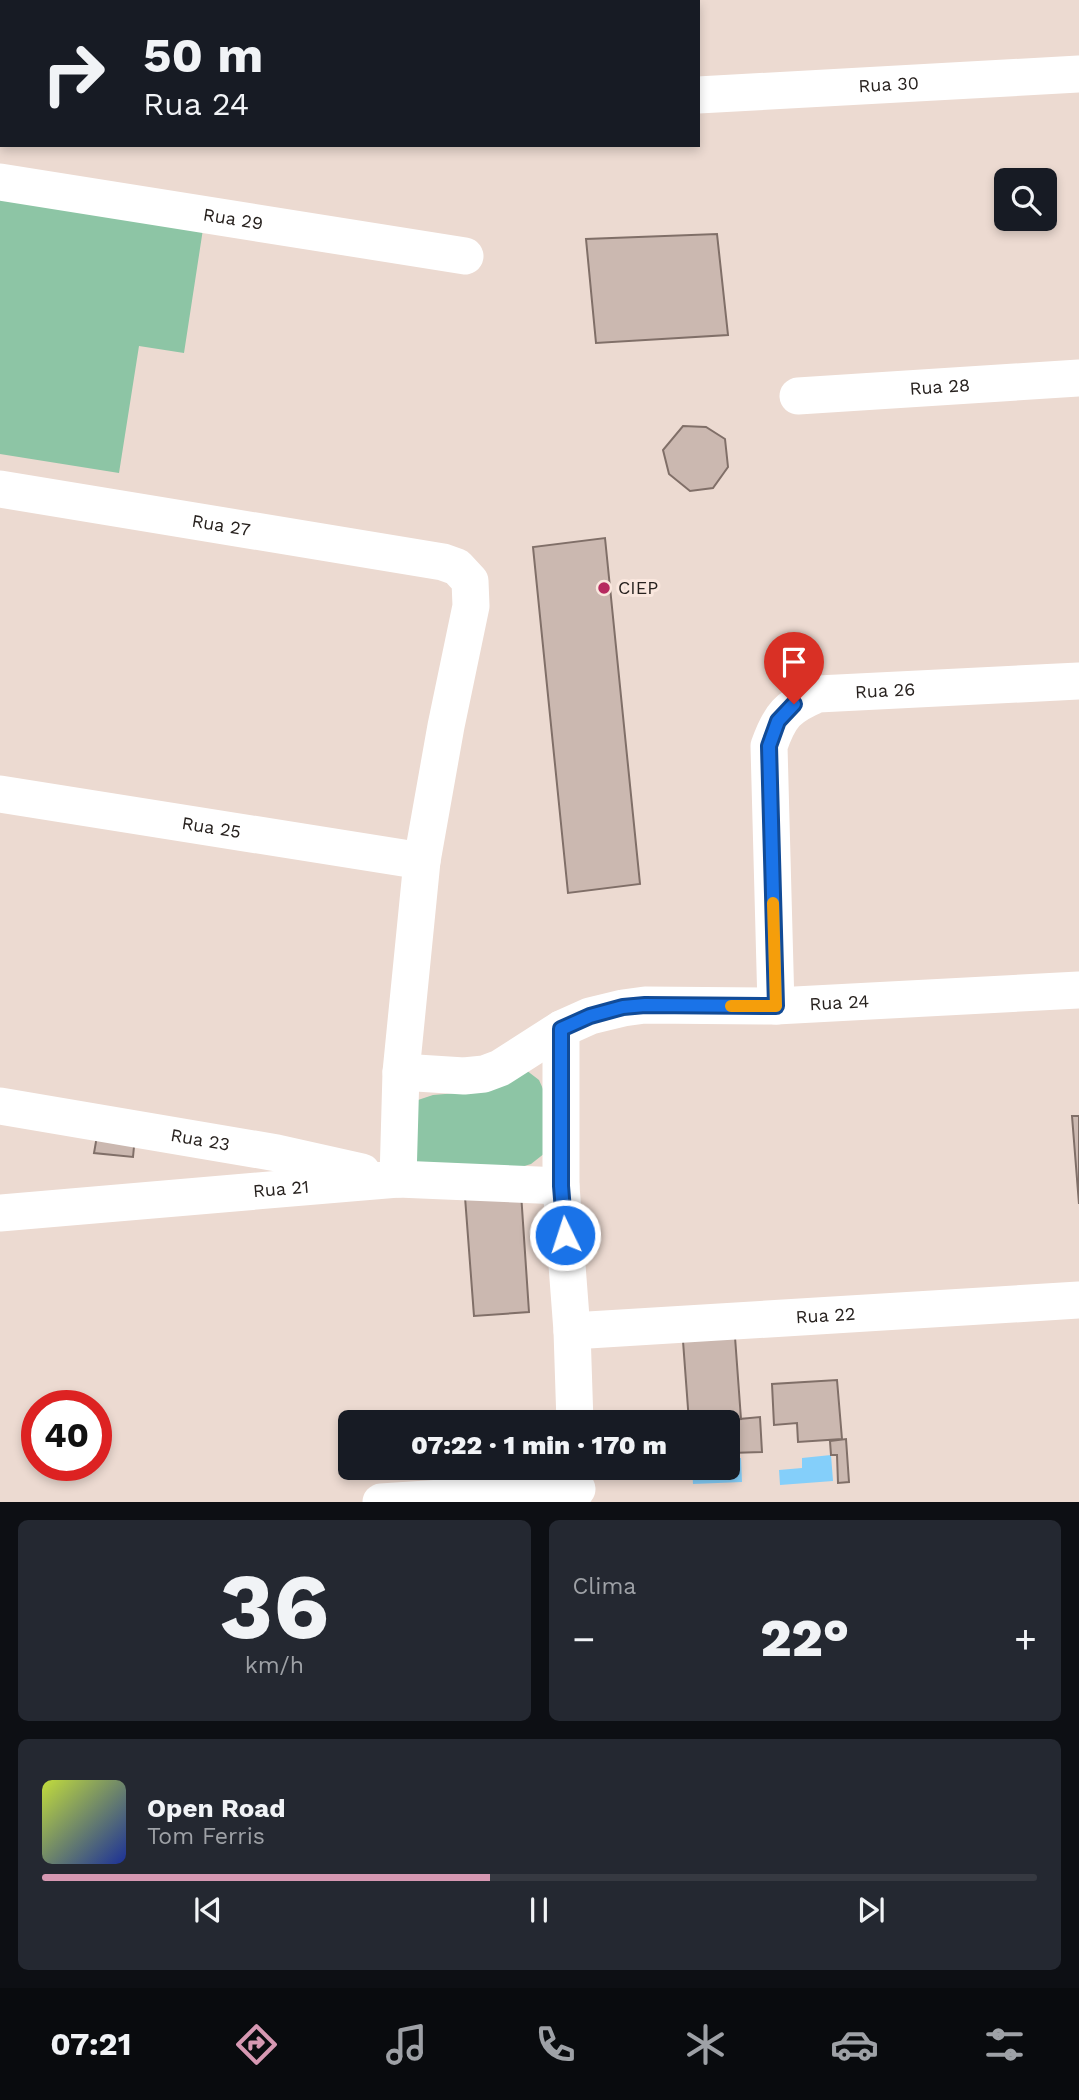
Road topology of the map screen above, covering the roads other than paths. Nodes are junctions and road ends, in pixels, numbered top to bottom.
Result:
1 (1079, 74) edge
2 (700, 95) edge
3 (0, 182) edge
4 (465, 256) dead end
5 (1079, 378) edge
6 (798, 396) dead end
7 (0, 489) edge
8 (1079, 681) edge
9 (0, 794) edge
10 (422, 861) junction
11 (1079, 990) edge
12 (776, 1006) junction
13 (561, 1029) junction
14 (401, 1072) junction
15 (0, 1106) edge
16 (398, 1180) junction
17 (561, 1186) junction
18 (0, 1213) edge
19 (1079, 1300) edge
20 (572, 1331) junction
21 (575, 1410) edge
22 (577, 1486) edge
23 (381, 1502) edge

1 - 2 street, Rua 30
3 - 4 street, Rua 29
5 - 6 street, Rua 28
7 - 10 street, Rua 27
8 - 12 street, Rua 26
9 - 10 street, Rua 25
10 - 14 street
11 - 12 street, Rua 24
12 - 13 street, Rua 24
13 - 14 street, Rua 24
13 - 17 street
14 - 16 street
15 - 16 street, Rua 23
16 - 17 street, Rua 21
16 - 18 street, Rua 21
17 - 20 street
19 - 20 street, Rua 22
20 - 21 street
22 - 23 street

